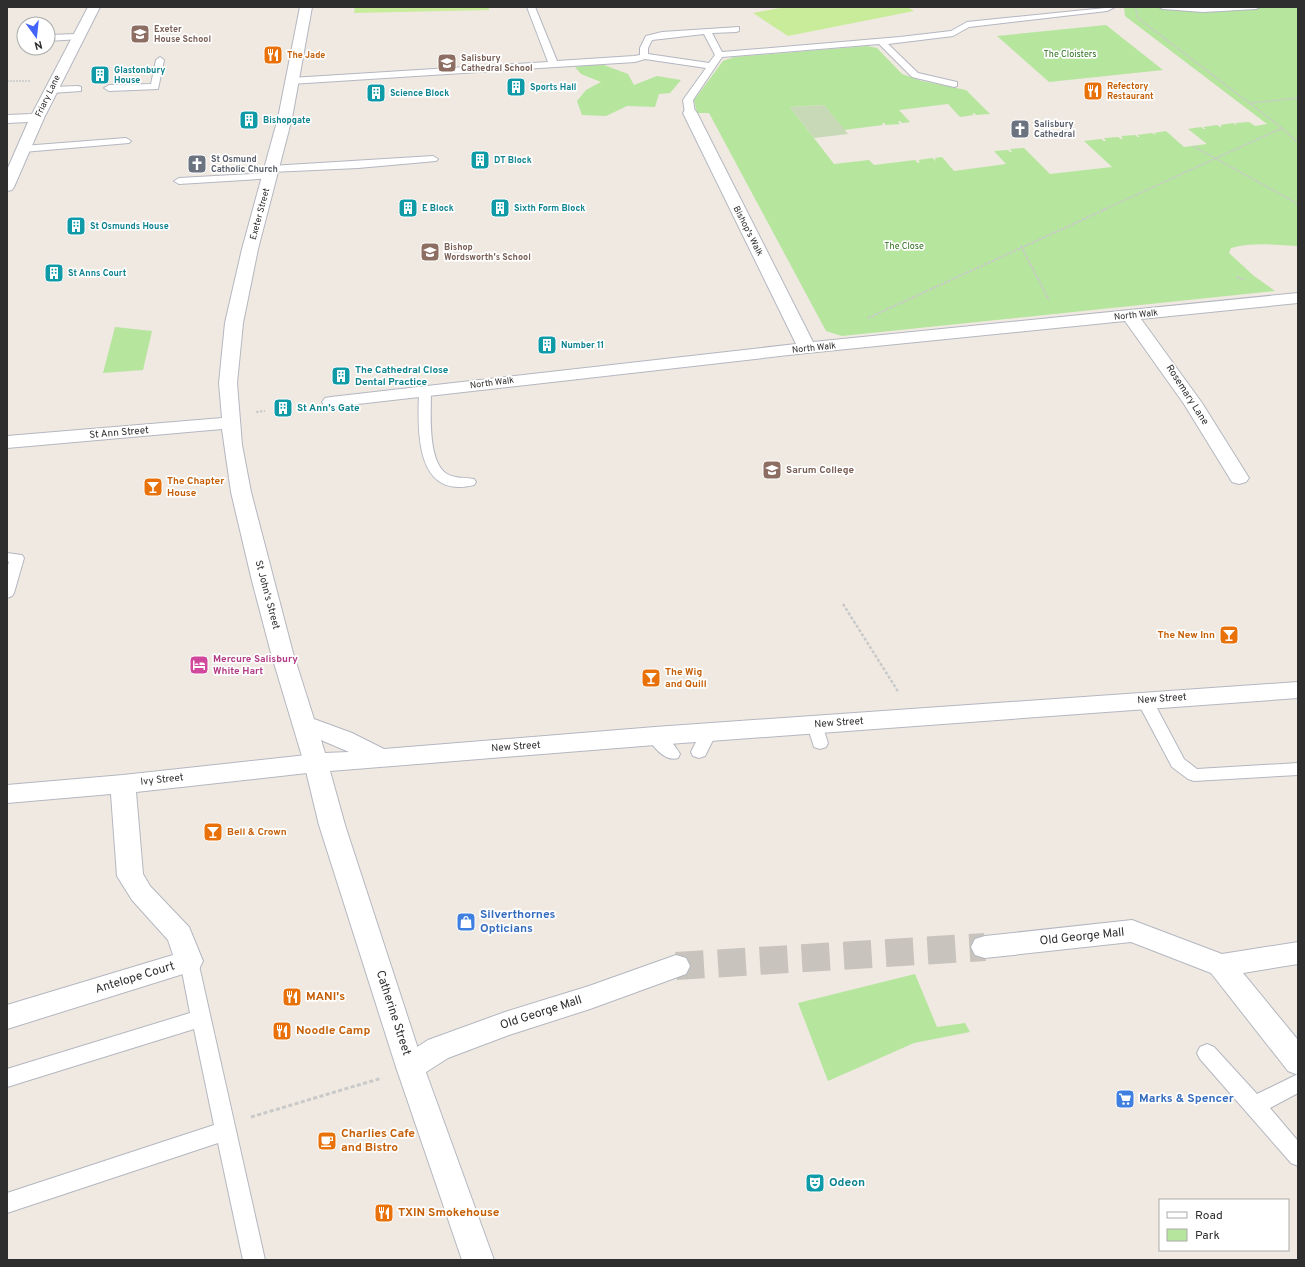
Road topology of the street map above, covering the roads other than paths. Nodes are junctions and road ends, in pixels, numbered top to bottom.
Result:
1 (94, 7) edge
2 (306, 7) edge
3 (531, 7) edge
4 (1069, 7) edge
5 (1110, 7) edge
6 (1163, 7) edge
7 (1256, 7) edge
8 (1078, 14) junction
9 (736, 29) dead end
10 (707, 31) junction
11 (78, 37) junction
12 (56, 38) edge
13 (882, 42) junction
14 (719, 55) junction
15 (644, 56) junction
16 (160, 60) dead end
17 (554, 65) junction
18 (712, 66) junction
19 (291, 81) junction
20 (954, 84) dead end
21 (109, 88) dead end
22 (78, 89) dead end
23 (51, 90) junction
24 (690, 113) joint
25 (37, 118) junction
26 (7, 119) edge
27 (126, 140) dead end
28 (23, 149) junction
29 (433, 159) dead end
30 (270, 172) junction
31 (179, 181) dead end
32 (7, 187) edge
33 (1298, 298) edge
34 (1130, 315) junction
35 (807, 348) junction
36 (425, 391) junction
37 (331, 402) dead end
38 (230, 423) junction
39 (7, 442) edge
40 (1239, 478) dead end
41 (470, 482) dead end
42 (7, 557) edge
43 (7, 593) edge
44 (1298, 690) edge
45 (1145, 700) junction
46 (305, 725) junction
47 (655, 736) junction
48 (672, 754) dead end
49 (380, 757) junction
50 (316, 763) junction
51 (1298, 769) edge
52 (123, 784) junction
53 (7, 794) edge
54 (985, 947) tunnel mouth
55 (1298, 953) edge
56 (189, 961) junction
57 (1221, 965) junction
58 (676, 966) tunnel mouth
59 (7, 1017) edge
60 (200, 1018) junction
61 (1207, 1054) dead end
62 (1298, 1062) edge
63 (410, 1067) junction
64 (7, 1078) edge
65 (1298, 1083) edge
66 (1255, 1106) junction
67 (226, 1131) junction
68 (1298, 1156) edge
69 (7, 1203) edge
70 (254, 1260) edge
71 (478, 1260) edge

1 - 11 street, Friary Lane
2 - 19 street, Exeter Street
3 - 17 lane
4 - 8 lane
5 - 8 lane
6 - 7 lane
8 - 13 lane
9 - 10 lane
10 - 14 lane
10 - 15 lane
11 - 12 lane
11 - 23 street, Friary Lane
13 - 14 lane
13 - 20 lane
14 - 18 lane
15 - 17 lane
15 - 18 lane
16 - 21 lane
17 - 19 lane
18 - 24 lane
19 - 30 street, Exeter Street
22 - 23 lane
23 - 25 street, Friary Lane
24 - 35 street, Bishop's Walk
25 - 26 street
25 - 28 street, Friary Lane
27 - 28 lane
28 - 32 street, Friary Lane
29 - 30 lane
30 - 31 lane
30 - 38 street, Exeter Street
33 - 34 street, North Walk
34 - 35 street, North Walk
34 - 40 street, Rosemary Lane
35 - 36 street, North Walk
36 - 37 street, North Walk
36 - 41 lane
38 - 39 street, St Ann Street
38 - 46 street, St John's Street
42 - 43 lane
44 - 45 street, New Street
45 - 47 street, New Street
45 - 51 lane
46 - 49 street, New Street
46 - 50 street, St John's Street
47 - 48 lane
47 - 49 street, New Street
49 - 50 street, New Street
50 - 52 street, Ivy Street
50 - 63 street, Catherine Street
52 - 53 street, Ivy Street
52 - 56 street
54 - 57 street, Old George Mall
55 - 57 street, Old George Mall
56 - 59 street, Antelope Court
56 - 60 lane
57 - 62 street
58 - 63 street, Old George Mall
60 - 64 lane
60 - 67 lane
61 - 66 lane
63 - 71 street, Catherine Street
65 - 66 lane
66 - 68 lane
67 - 69 lane
67 - 70 lane

